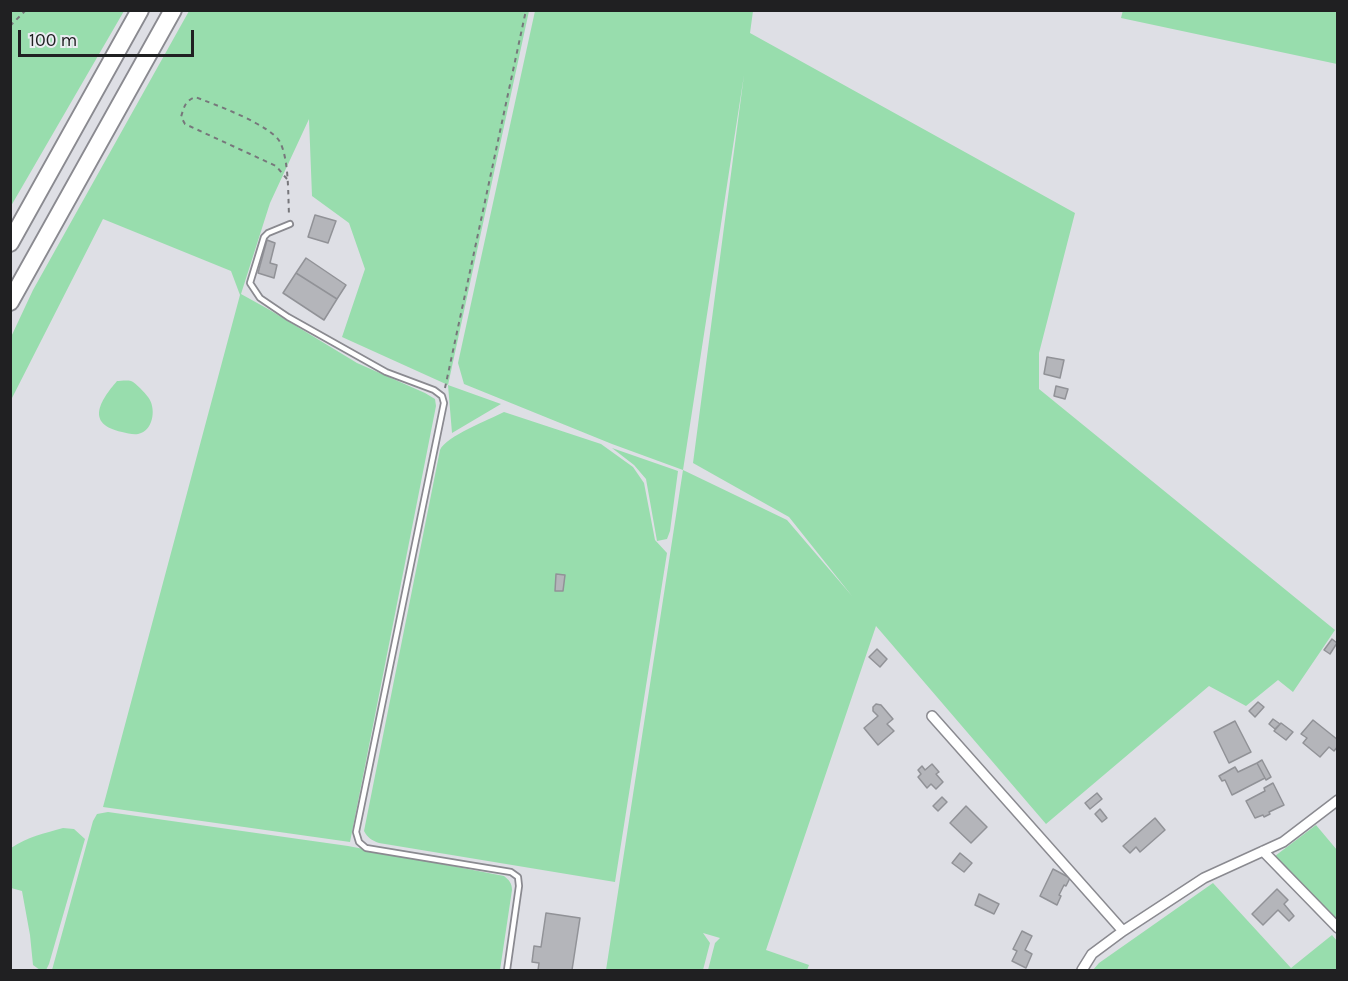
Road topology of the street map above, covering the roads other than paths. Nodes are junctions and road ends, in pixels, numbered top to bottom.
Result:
1 (140, 10) edge
2 (173, 10) edge
3 (290, 224) road end
4 (12, 241) edge
5 (38, 253) junction
6 (10, 302) edge
7 (10, 315) edge
8 (932, 716) dead end
9 (1338, 800) edge
10 (1263, 852) junction
11 (1338, 928) edge
12 (1123, 931) junction
13 (507, 970) edge
14 (1082, 970) edge

1 - 4 highway
2 - 5 highway
3 - 13 lane
5 - 6 highway
5 - 7 highway
8 - 12 street
9 - 10 street
10 - 11 street
10 - 12 street
12 - 14 street

